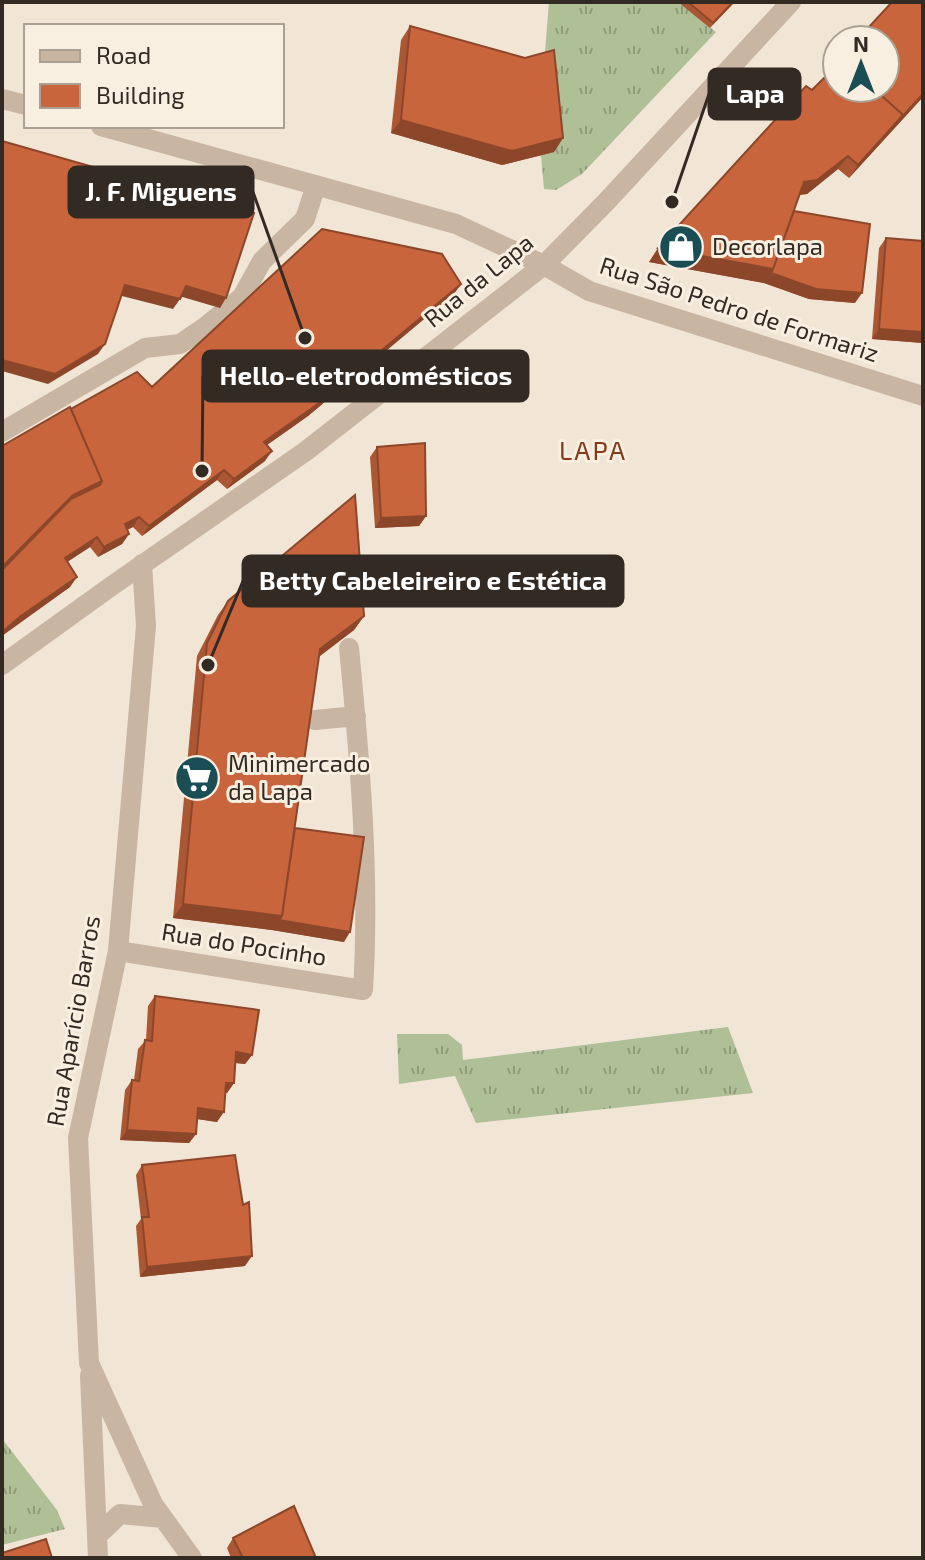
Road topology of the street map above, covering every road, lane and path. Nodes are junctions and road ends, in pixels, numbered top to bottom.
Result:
1 (791, 2) edge
2 (2, 99) edge
3 (24, 104) edge
4 (108, 128) edge
5 (316, 185) junction
6 (544, 265) junction
7 (923, 396) edge
8 (2, 432) edge
9 (142, 564) junction
10 (349, 648) edge
11 (2, 665) edge
12 (356, 716) junction
13 (315, 720) edge
14 (118, 951) junction
15 (89, 1363) junction
16 (163, 1518) junction
17 (97, 1536) junction
18 (98, 1558) edge
19 (192, 1558) edge

1 - 6 street, Rua da Lapa
2 - 3 street
4 - 5 street, Rua São Pedro de Formariz
5 - 6 street, Rua São Pedro de Formariz
5 - 8 street
6 - 7 street, Rua São Pedro de Formariz
6 - 9 street, Rua da Lapa
9 - 11 street, Rua da Lapa
9 - 14 street, Rua Aparício Barros
10 - 12 street
12 - 13 street
12 - 14 street, Rua do Pocinho
14 - 15 street, Rua Aparício Barros
15 - 16 street, Rua Aparício Barros
15 - 17 street
16 - 17 street
16 - 19 street, Rua Aparício Barros
17 - 18 street

